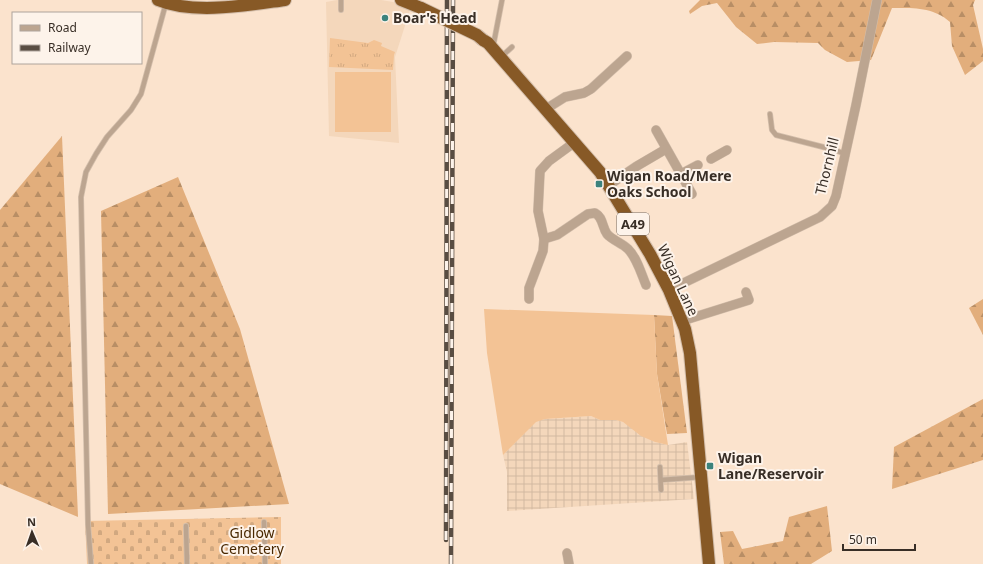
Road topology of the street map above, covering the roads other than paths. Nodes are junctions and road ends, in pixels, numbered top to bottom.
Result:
1 (285, 0) edge
2 (341, 0) edge
3 (401, 0) edge
4 (502, 0) edge
5 (877, 0) edge
6 (162, 2) edge
7 (416, 4) edge
8 (341, 10) dead end
9 (512, 47) dead end
10 (492, 48) junction
11 (627, 56) dead end
12 (500, 58) junction
13 (546, 109) junction
14 (770, 114) dead end
15 (656, 130) dead end
16 (575, 142) junction
17 (666, 150) junction
18 (727, 150) dead end
19 (845, 154) junction
20 (711, 159) dead end
21 (698, 165) dead end
22 (681, 174) junction
23 (609, 185) junction
24 (692, 194) dead end
25 (544, 239) junction
26 (646, 285) dead end
27 (669, 290) junction
28 (746, 292) dead end
29 (529, 299) dead end
30 (682, 321) junction
31 (660, 467) dead end
32 (701, 477) junction
33 (661, 480) junction
34 (662, 490) dead end
35 (264, 522) dead end
36 (186, 526) dead end
37 (567, 553) dead end
38 (91, 564) edge
39 (187, 564) edge
40 (265, 564) edge
41 (569, 564) edge
42 (709, 564) edge

1 - 6 highway
2 - 8 lane
3 - 7 highway, A49
4 - 10 lane
5 - 19 street, Thornhill
6 - 38 lane
7 - 10 highway, Wigan Lane / A49, bridge
9 - 12 lane
10 - 12 highway, Wigan Lane / A49
11 - 13 street
12 - 13 highway, Wigan Lane / A49
13 - 16 highway, Wigan Lane / A49
14 - 19 lane
15 - 17 street
16 - 23 highway, Wigan Lane / A49
16 - 25 street
17 - 22 street
17 - 23 street
18 - 20 street
19 - 27 street, Thornhill
21 - 22 street
22 - 24 street
23 - 27 highway, Wigan Lane / A49
25 - 26 street
25 - 29 street
27 - 30 highway, Wigan Lane / A49
28 - 30 street
30 - 32 highway, Wigan Lane / A49
31 - 33 lane
32 - 33 lane
32 - 42 highway, Wigan Lane / A49
33 - 34 lane
35 - 40 lane
36 - 39 lane
37 - 41 street

